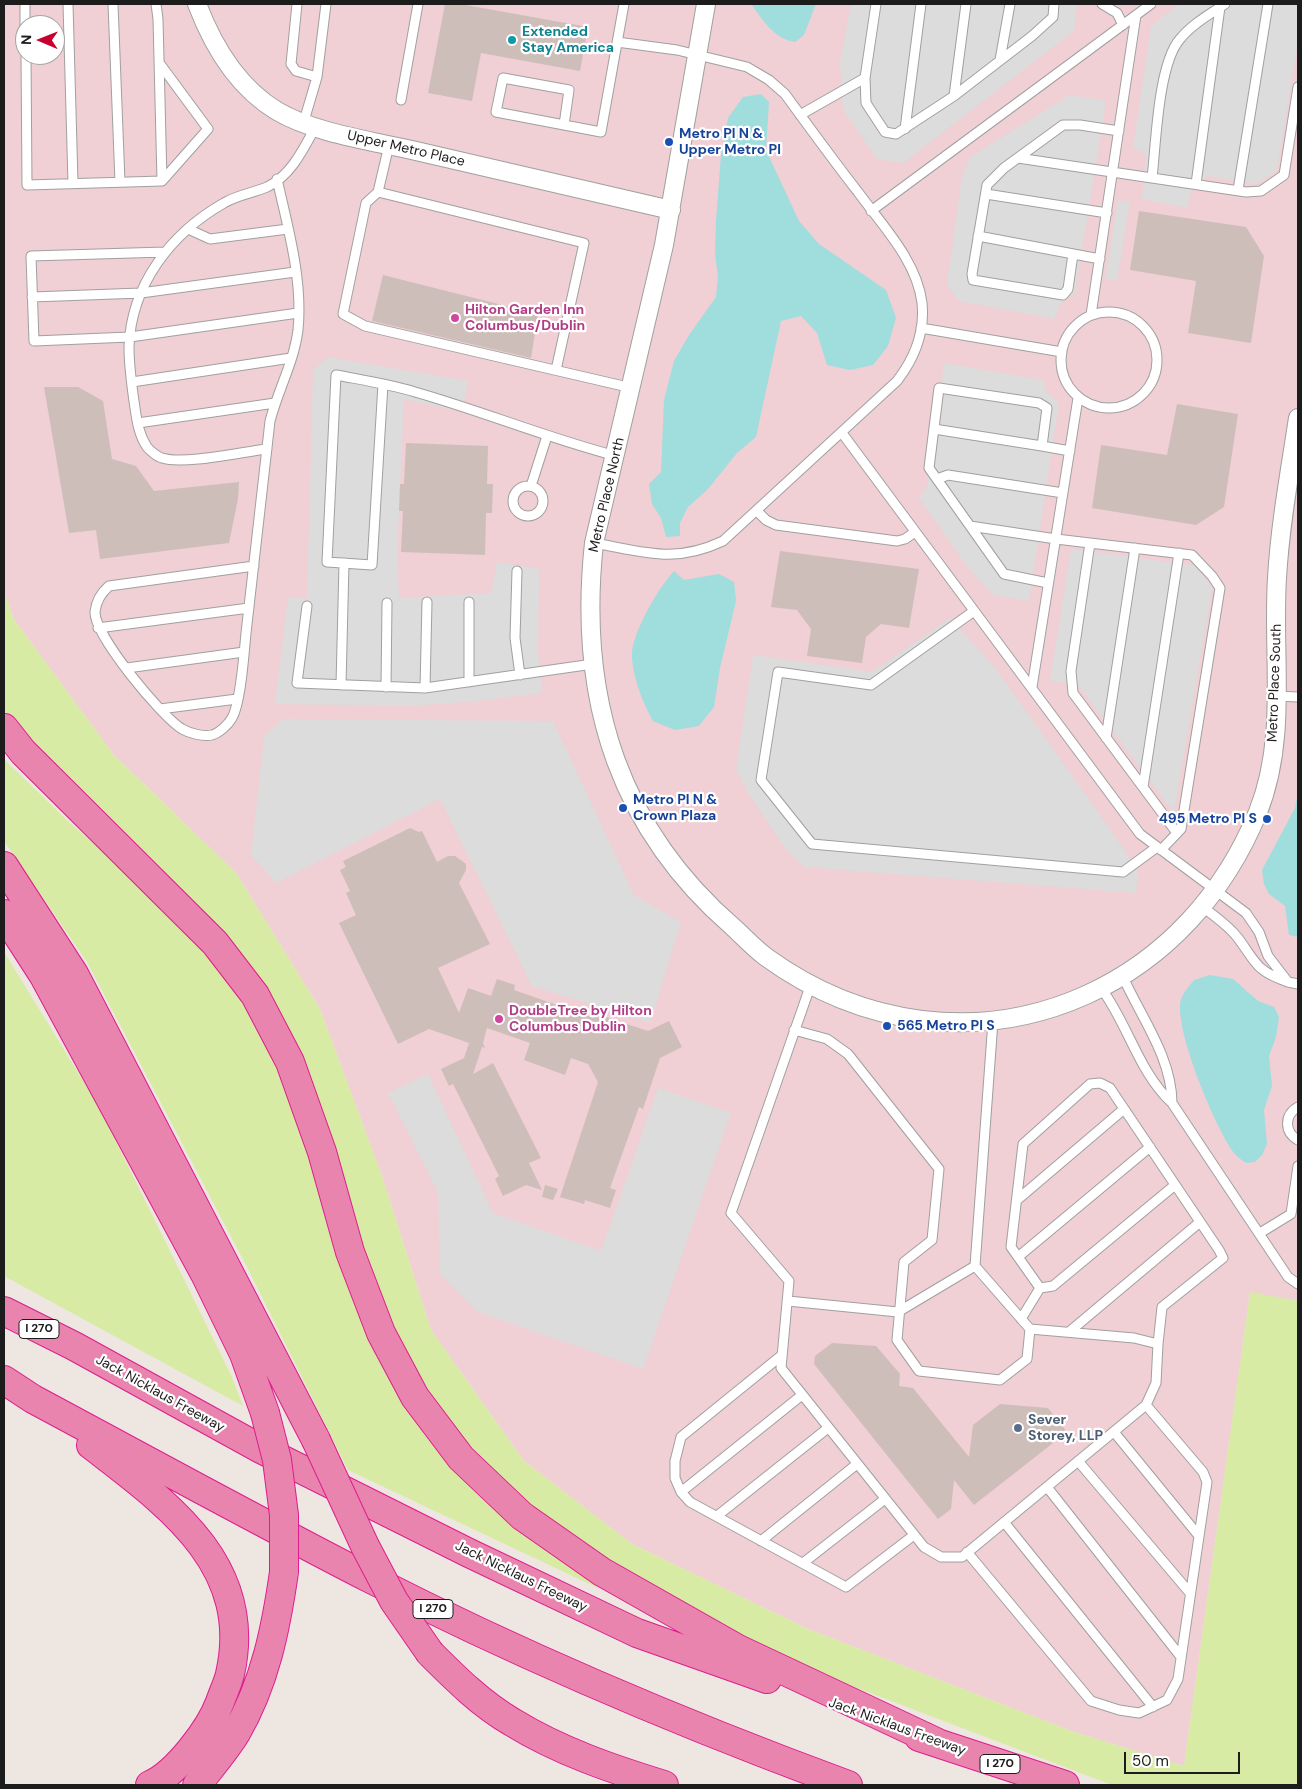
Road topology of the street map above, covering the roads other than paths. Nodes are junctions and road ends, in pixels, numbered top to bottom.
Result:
1 (68, 4) edge
2 (113, 4) edge
3 (156, 4) edge
4 (197, 4) edge
5 (297, 4) edge
6 (326, 4) edge
7 (418, 4) edge
8 (624, 4) edge
9 (706, 4) edge
10 (876, 4) edge
11 (921, 4) edge
12 (966, 4) edge
13 (1010, 4) edge
14 (1054, 4) edge
15 (1102, 4) edge
16 (1151, 4) edge
17 (1268, 4) edge
18 (1223, 5) edge
19 (1136, 15) junction
20 (1123, 25) junction
21 (617, 42) junction
22 (697, 56) junction
23 (1000, 60) junction
24 (160, 63) junction
25 (26, 65) edge
26 (317, 77) junction
27 (865, 78) junction
28 (1298, 87) edge
29 (954, 96) junction
30 (401, 100) dead end
31 (800, 115) junction
32 (310, 124) junction
33 (564, 125) junction
34 (905, 129) junction
35 (1119, 130) junction
36 (390, 145) junction
37 (1018, 158) junction
38 (1113, 172) junction
39 (1152, 178) junction
40 (276, 179) junction
41 (162, 181) junction
42 (120, 182) junction
43 (73, 183) junction
44 (1196, 184) junction
45 (1238, 190) junction
46 (378, 192) junction
47 (986, 194) junction
48 (671, 210) junction
49 (871, 211) junction
50 (1106, 213) junction
51 (188, 229) junction
52 (288, 229) junction
53 (978, 236) junction
54 (165, 252) junction
55 (1073, 254) junction
56 (1100, 259) junction
57 (295, 272) junction
58 (141, 293) junction
59 (32, 297) junction
60 (298, 314) junction
61 (1091, 315) junction
62 (921, 328) junction
63 (130, 338) junction
64 (1062, 352) junction
65 (292, 358) junction
66 (556, 370) junction
67 (132, 382) junction
68 (383, 384) junction
69 (632, 388) junction
70 (1078, 398) junction
71 (275, 403) junction
72 (1298, 418) edge
73 (138, 423) junction
74 (934, 429) junction
75 (842, 433) junction
76 (547, 436) junction
77 (1042, 446) junction
78 (267, 449) junction
79 (1070, 451) junction
80 (616, 456) junction
81 (937, 479) junction
82 (1293, 484) edge
83 (531, 486) dead end
84 (1063, 493) junction
85 (757, 511) junction
86 (970, 526) junction
87 (916, 532) junction
88 (1056, 539) junction
89 (594, 543) junction
90 (1090, 543) junction
91 (1135, 548) junction
92 (1179, 553) junction
93 (344, 563) junction
94 (254, 566) junction
95 (517, 570) dead end
96 (1048, 583) junction
97 (387, 602) dead end
98 (427, 602) dead end
99 (469, 602) dead end
100 (307, 606) dead end
101 (249, 608) junction
102 (974, 611) junction
103 (98, 628) junction
104 (244, 652) junction
105 (593, 664) junction
106 (127, 668) junction
107 (520, 675) junction
108 (469, 682) junction
109 (341, 685) junction
110 (386, 687) junction
111 (1032, 687) junction
112 (425, 688) junction
113 (1277, 696) junction
114 (1298, 697) edge
115 (236, 699) junction
116 (160, 709) junction
117 (4, 728) edge
118 (1106, 738) junction
119 (1143, 788) junction
120 (1177, 833) junction
121 (1159, 848) junction
122 (4, 866) edge
123 (1214, 890) junction
124 (1203, 907) junction
125 (4, 914) edge
126 (1123, 977) junction
127 (1288, 982) junction
128 (812, 984) junction
129 (1298, 984) edge
130 (1101, 988) junction
131 (912, 1020) joint
132 (993, 1021) junction
133 (794, 1030) junction
134 (1172, 1103) junction
135 (1298, 1107) edge
136 (1124, 1109) junction
137 (1298, 1140) edge
138 (1150, 1148) junction
139 (1298, 1166) edge
140 (1175, 1185) junction
141 (1017, 1200) junction
142 (1200, 1222) junction
143 (1260, 1233) junction
144 (1018, 1257) junction
145 (975, 1266) junction
146 (1298, 1284) edge
147 (1040, 1288) junction
148 (788, 1301) junction
149 (4, 1311) edge
150 (898, 1312) junction
151 (1021, 1319) junction
152 (1030, 1329) junction
153 (1069, 1332) junction
154 (1158, 1344) junction
155 (782, 1355) junction
156 (4, 1380) edge
157 (802, 1395) junction
158 (33, 1399) junction
159 (1146, 1405) junction
160 (828, 1428) junction
161 (1114, 1432) junction
162 (1078, 1461) junction
163 (857, 1464) junction
164 (1047, 1487) junction
165 (681, 1492) junction
166 (885, 1499) junction
167 (717, 1516) junction
168 (1004, 1522) junction
169 (914, 1535) junction
170 (1199, 1536) junction
171 (761, 1541) junction
172 (967, 1552) junction
173 (803, 1563) junction
174 (1190, 1593) junction
175 (1181, 1658) junction
176 (1153, 1707) junction
177 (936, 1742) junction
178 (150, 1785) edge
179 (197, 1785) edge
180 (664, 1785) edge
181 (848, 1785) edge
182 (1065, 1785) edge

1 - 43 lane
2 - 42 lane
3 - 24 lane
4 - 32 street, Upper Metro Place
5 - 26 lane
6 - 26 lane
7 - 30 lane
8 - 21 lane
9 - 22 street, Metro Place North
10 - 27 lane
11 - 34 lane
12 - 29 lane
13 - 23 lane
14 - 23 lane
15 - 20 lane
16 - 19 lane
17 - 45 lane
18 - 39 lane
18 - 44 lane
19 - 20 lane
19 - 35 lane
20 - 49 lane
21 - 22 lane
21 - 33 lane
22 - 31 lane
22 - 48 street, Metro Place North
23 - 29 lane
24 - 41 lane
24 - 41 lane
25 - 43 lane
26 - 32 lane
27 - 31 lane
27 - 34 lane
28 - 45 lane
29 - 34 lane
31 - 49 lane
32 - 36 street, Upper Metro Place
32 - 40 lane
33 - 33 lane
35 - 37 lane
35 - 38 lane
36 - 46 lane
36 - 48 street, Upper Metro Place
37 - 38 lane
37 - 47 lane
38 - 39 lane
38 - 50 lane
39 - 44 lane
40 - 51 lane
40 - 52 lane
41 - 42 lane
42 - 43 lane
44 - 45 lane
46 - 66 lane
46 - 66 lane
47 - 50 lane
47 - 53 lane
48 - 69 street, Metro Place North
49 - 62 lane
50 - 56 lane
51 - 52 lane
51 - 54 lane
52 - 57 lane
53 - 55 lane
53 - 55 lane
54 - 58 lane
54 - 59 lane
55 - 56 lane
56 - 61 lane
57 - 58 lane
57 - 60 lane
58 - 59 lane
58 - 63 lane
59 - 63 lane
60 - 63 lane
60 - 65 lane
61 - 64 lane
61 - 70 lane
62 - 64 lane
62 - 75 lane
63 - 67 lane
64 - 70 lane
65 - 67 lane
65 - 71 lane
66 - 69 lane
67 - 73 lane
68 - 76 lane
68 - 93 lane
68 - 93 lane
69 - 80 street, Metro Place North
70 - 79 lane
71 - 73 lane
71 - 78 lane
72 - 82 street, Metro Place South
73 - 78 lane
74 - 77 lane
74 - 77 lane
74 - 81 lane
75 - 85 lane
75 - 87 lane
76 - 80 lane
76 - 83 lane
77 - 79 lane
78 - 94 lane
79 - 84 lane
80 - 89 street, Metro Place North
81 - 84 lane
81 - 86 lane
82 - 113 street, Metro Place South
84 - 88 lane
85 - 87 lane
85 - 89 lane
86 - 88 lane
86 - 96 lane
87 - 102 lane
88 - 90 lane
88 - 96 lane
89 - 105 street, Metro Place North
90 - 91 lane
90 - 118 lane
91 - 92 lane
91 - 118 lane
92 - 119 lane
92 - 120 lane
93 - 109 lane
94 - 101 lane
94 - 103 lane
95 - 107 lane
96 - 111 lane
97 - 110 lane
98 - 112 lane
99 - 108 lane
100 - 109 lane
101 - 103 lane
101 - 104 lane
102 - 111 lane
102 - 121 lane
103 - 106 lane
104 - 106 lane
104 - 115 lane
105 - 107 lane
105 - 128 street, Metro Place North
106 - 116 lane
107 - 108 lane
108 - 112 lane
109 - 110 lane
110 - 112 lane
111 - 121 lane
113 - 114 lane
113 - 123 street, Metro Place South
115 - 116 lane
115 - 116 lane
117 - 177 highway
118 - 119 lane
119 - 120 lane
120 - 121 lane
121 - 123 lane
122 - 180 highway, bridge
123 - 124 street, Metro Place South
123 - 127 lane
124 - 126 street, Metro Place South
124 - 127 lane
125 - 179 highway, bridge
126 - 130 street, Metro Place South
126 - 134 lane
127 - 129 lane
128 - 131 street, Metro Place North
128 - 133 lane
130 - 132 street, Metro Place South
130 - 134 lane
131 - 132 street, Metro Place South
132 - 145 lane
133 - 148 lane
133 - 150 lane
134 - 143 lane
135 - 137 lane
136 - 138 lane
136 - 141 lane
136 - 141 lane
138 - 140 lane
138 - 144 lane
139 - 143 lane
140 - 142 lane
140 - 147 lane
141 - 144 lane
142 - 153 lane
142 - 154 lane
143 - 146 lane
144 - 147 lane
145 - 150 lane
145 - 151 lane
147 - 151 lane
148 - 150 lane
148 - 155 lane
149 - 177 highway, Jack Nicklaus Freeway / I 270
150 - 152 lane
151 - 152 lane
152 - 153 lane
153 - 154 lane
154 - 159 lane
155 - 157 lane
155 - 165 lane
156 - 158 highway, I 270
157 - 160 lane
157 - 165 lane
158 - 178 highway
158 - 181 highway, I 270
159 - 161 lane
159 - 170 lane
160 - 163 lane
160 - 167 lane
161 - 162 lane
161 - 170 lane
162 - 164 lane
162 - 174 lane
163 - 166 lane
163 - 171 lane
164 - 168 lane
164 - 175 lane
165 - 167 lane
166 - 169 lane
166 - 173 lane
167 - 171 lane
168 - 172 lane
168 - 176 lane
169 - 172 lane
169 - 173 lane
170 - 174 lane
171 - 173 lane
172 - 176 lane
174 - 175 lane
175 - 176 lane
177 - 182 highway, Jack Nicklaus Freeway / I 270

